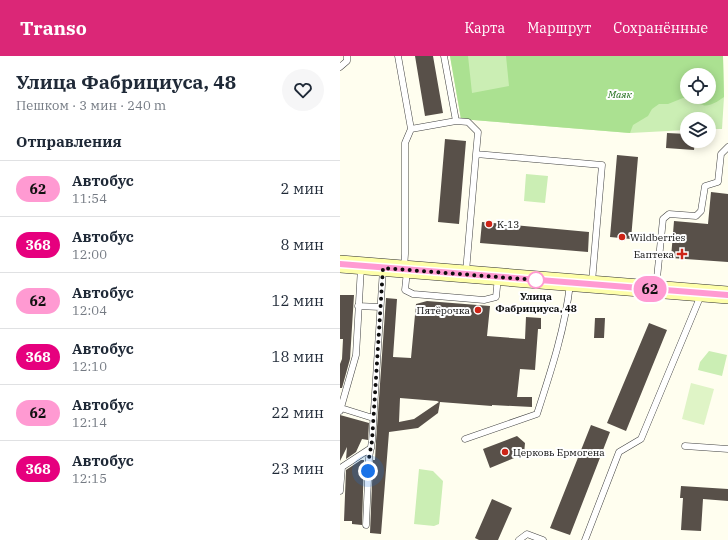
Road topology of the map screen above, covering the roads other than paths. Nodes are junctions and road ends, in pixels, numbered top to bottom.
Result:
1 (347, 56) edge
2 (398, 56) edge
3 (444, 56) edge
4 (340, 67) edge
5 (456, 121) junction
6 (411, 129) junction
7 (728, 147) edge
8 (476, 154) junction
9 (340, 264) edge
10 (361, 266) junction
11 (383, 268) junction
12 (406, 269) junction
13 (465, 275) junction
14 (498, 277) junction
15 (570, 283) junction
16 (592, 284) junction
17 (656, 290) junction
18 (702, 293) junction
19 (728, 295) edge
20 (358, 306) junction
21 (380, 307) junction
22 (340, 410) edge
23 (373, 418) junction
24 (465, 439) dead end
25 (684, 446) dead end
26 (371, 448) junction
27 (728, 449) edge
28 (340, 491) edge
29 (366, 525) dead end
30 (519, 540) edge
31 (543, 540) edge
32 (585, 540) edge

1 - 4 lane
2 - 6 lane
3 - 5 lane
5 - 6 lane
5 - 8 lane
6 - 12 lane
7 - 17 lane
8 - 13 lane
8 - 16 lane
9 - 10 main road
10 - 11 main road
10 - 20 lane
11 - 12 main road
11 - 21 lane
12 - 13 main road
12 - 14 lane
13 - 14 main road
14 - 15 main road
15 - 16 main road
15 - 24 lane
16 - 17 main road
17 - 18 main road
18 - 19 main road
18 - 32 lane
20 - 21 lane
20 - 22 lane
21 - 23 lane
22 - 23 lane
23 - 26 lane
25 - 27 lane
26 - 28 lane
26 - 29 lane
30 - 31 lane

